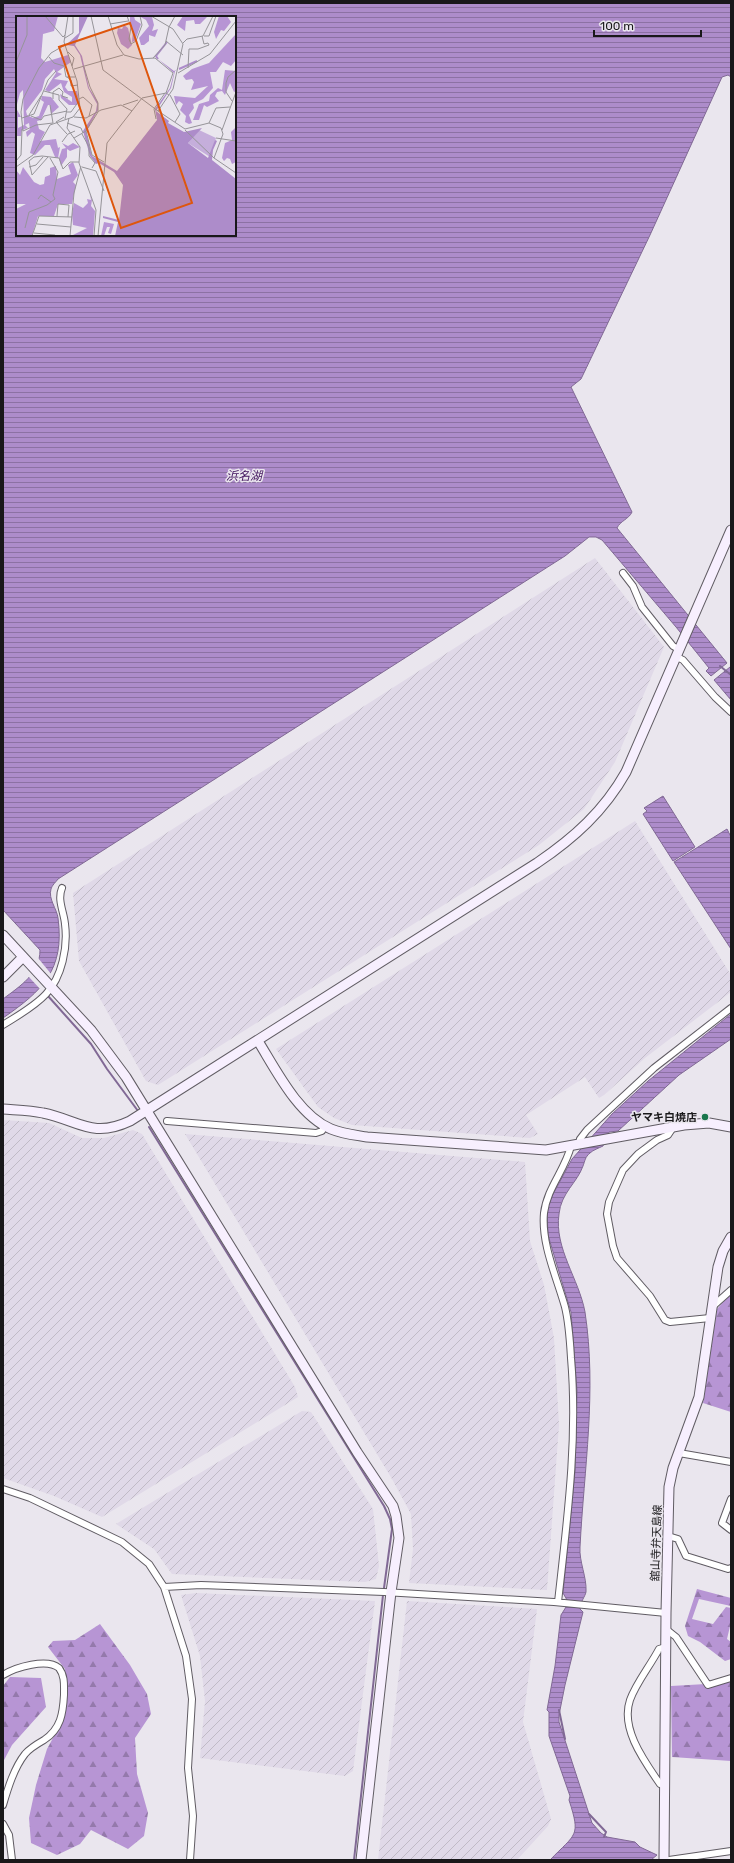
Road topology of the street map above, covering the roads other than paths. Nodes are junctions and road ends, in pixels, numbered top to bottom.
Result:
1 (731, 530) edge
2 (622, 573) dead end
3 (680, 651) junction
4 (731, 712) edge
5 (62, 888) dead end
6 (3, 934) edge
7 (23, 956) junction
8 (3, 977) edge
9 (50, 986) junction
10 (731, 1008) edge
11 (3, 1026) edge
12 (258, 1041) junction
13 (3, 1109) edge
14 (147, 1111) junction
15 (166, 1121) dead end
16 (324, 1126) junction
17 (674, 1126) junction
18 (731, 1127) edge
19 (578, 1145) junction
20 (731, 1237) edge
21 (731, 1290) edge
22 (712, 1307) junction
23 (710, 1318) junction
24 (679, 1453) junction
25 (731, 1462) edge
26 (3, 1489) edge
27 (731, 1499) edge
28 (731, 1530) edge
29 (668, 1536) junction
30 (731, 1568) edge
31 (164, 1587) junction
32 (391, 1592) junction
33 (558, 1602) junction
34 (666, 1613) junction
35 (666, 1629) junction
36 (666, 1647) junction
37 (3, 1675) edge
38 (731, 1678) edge
39 (665, 1786) junction
40 (3, 1805) edge
41 (3, 1824) edge
42 (731, 1851) edge
43 (12, 1860) edge
44 (190, 1860) edge
45 (361, 1860) edge
46 (664, 1860) edge
47 (669, 1860) edge

1 - 3 street
2 - 3 street
3 - 4 street
3 - 12 street
5 - 9 street
6 - 7 street
7 - 8 street
7 - 9 street
9 - 11 street
9 - 14 street
10 - 19 street
12 - 14 street
12 - 16 street
13 - 14 street
14 - 32 street
15 - 16 street
16 - 19 street
17 - 18 street
17 - 19 street
17 - 23 street
19 - 33 street
20 - 22 street, 舘山寺弁天島線
21 - 22 street
22 - 23 street, 舘山寺弁天島線
23 - 24 street, 舘山寺弁天島線
24 - 25 street
24 - 29 street, 舘山寺弁天島線
26 - 31 street
27 - 28 street
29 - 30 street
29 - 34 street, 舘山寺弁天島線
31 - 32 street
31 - 44 street
32 - 33 street
32 - 45 street
33 - 34 street
34 - 35 street, 舘山寺弁天島線
35 - 36 street, 舘山寺弁天島線
35 - 38 street
36 - 39 street, 舘山寺弁天島線
36 - 39 street
37 - 40 street
39 - 46 street, 舘山寺弁天島線
41 - 43 street
42 - 47 street

